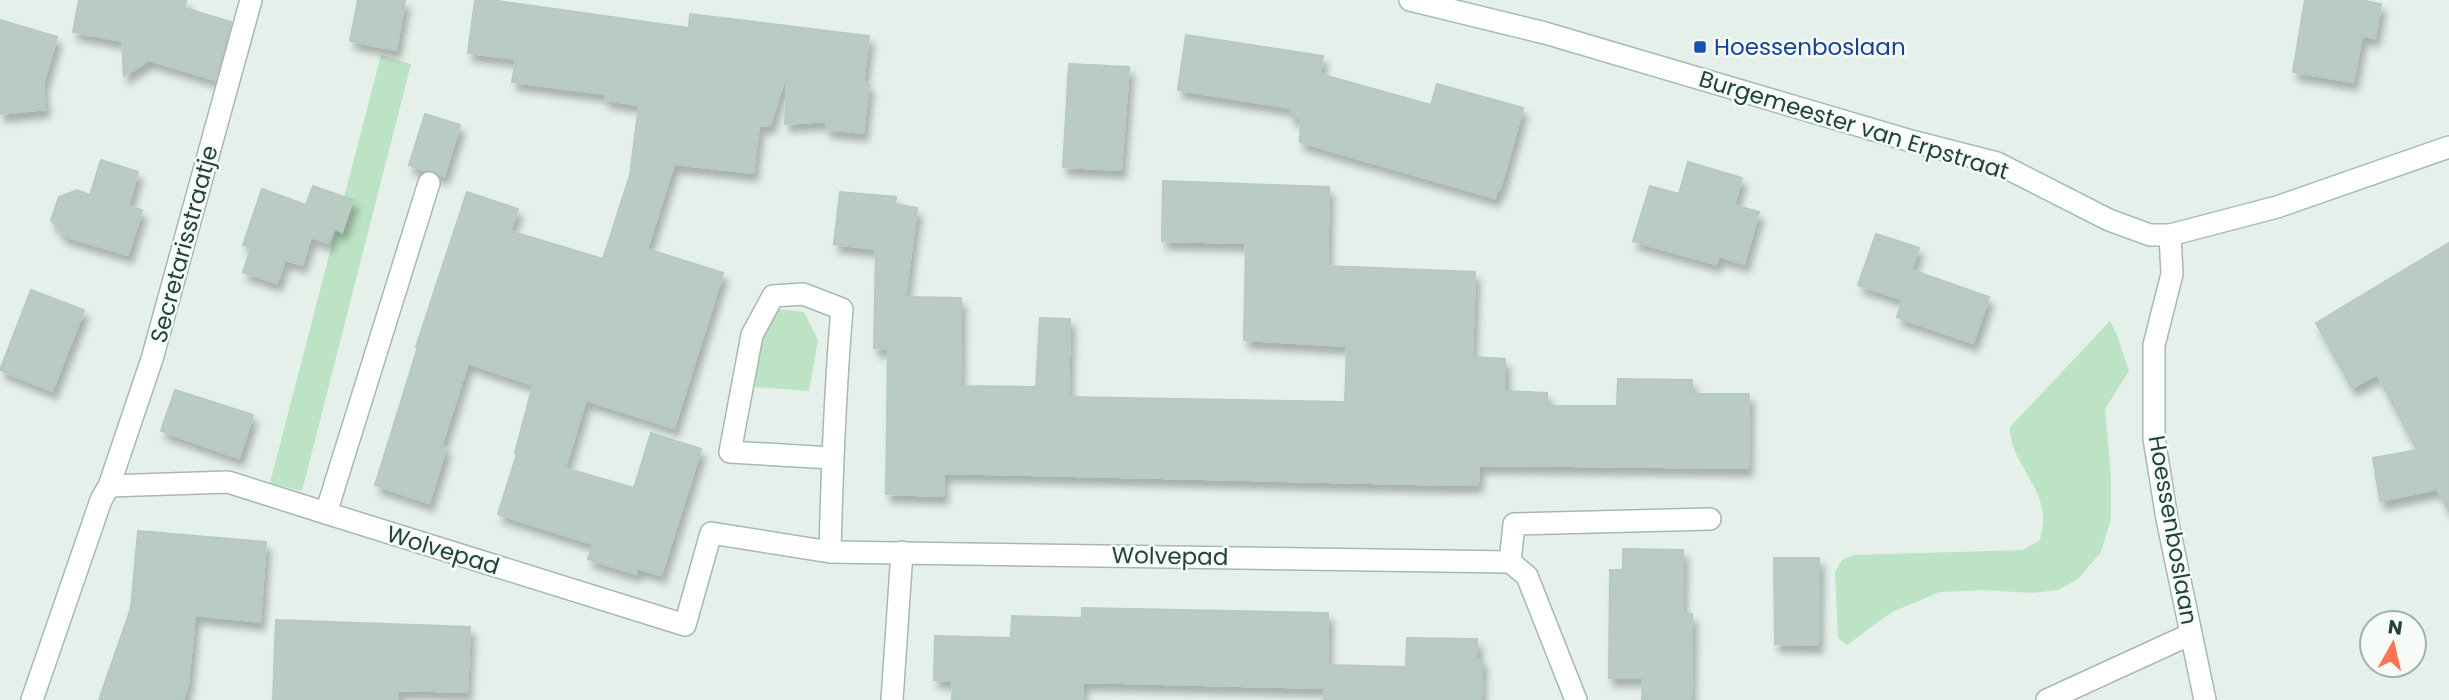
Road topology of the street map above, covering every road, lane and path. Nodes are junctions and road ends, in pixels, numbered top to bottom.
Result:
1 (250, 0) edge
2 (1410, 0) edge
3 (2449, 148) edge
4 (429, 183) dead end
5 (2170, 234) junction
6 (832, 458) junction
7 (109, 486) junction
8 (326, 513) junction
9 (1710, 519) dead end
10 (830, 552) junction
11 (902, 552) junction
12 (1510, 562) junction
13 (2191, 634) junction
14 (32, 700) edge
15 (892, 700) edge
16 (1576, 700) edge
17 (2046, 700) edge
18 (2205, 700) edge

1 - 7 street, Secretarisstraatje
2 - 5 street, Burgemeester van Erpstraat
3 - 5 street, Burgemeester van Erpstraat
4 - 8 street
5 - 13 street, Hoessenboslaan
6 - 6 street
6 - 10 street
7 - 8 street
7 - 14 street, Secretarisstraatje
8 - 10 street, Wolvepad
9 - 12 street
10 - 11 street, Wolvepad
11 - 12 street, Wolvepad
11 - 15 street
12 - 16 street
13 - 17 street
13 - 18 street, Hoessenboslaan

